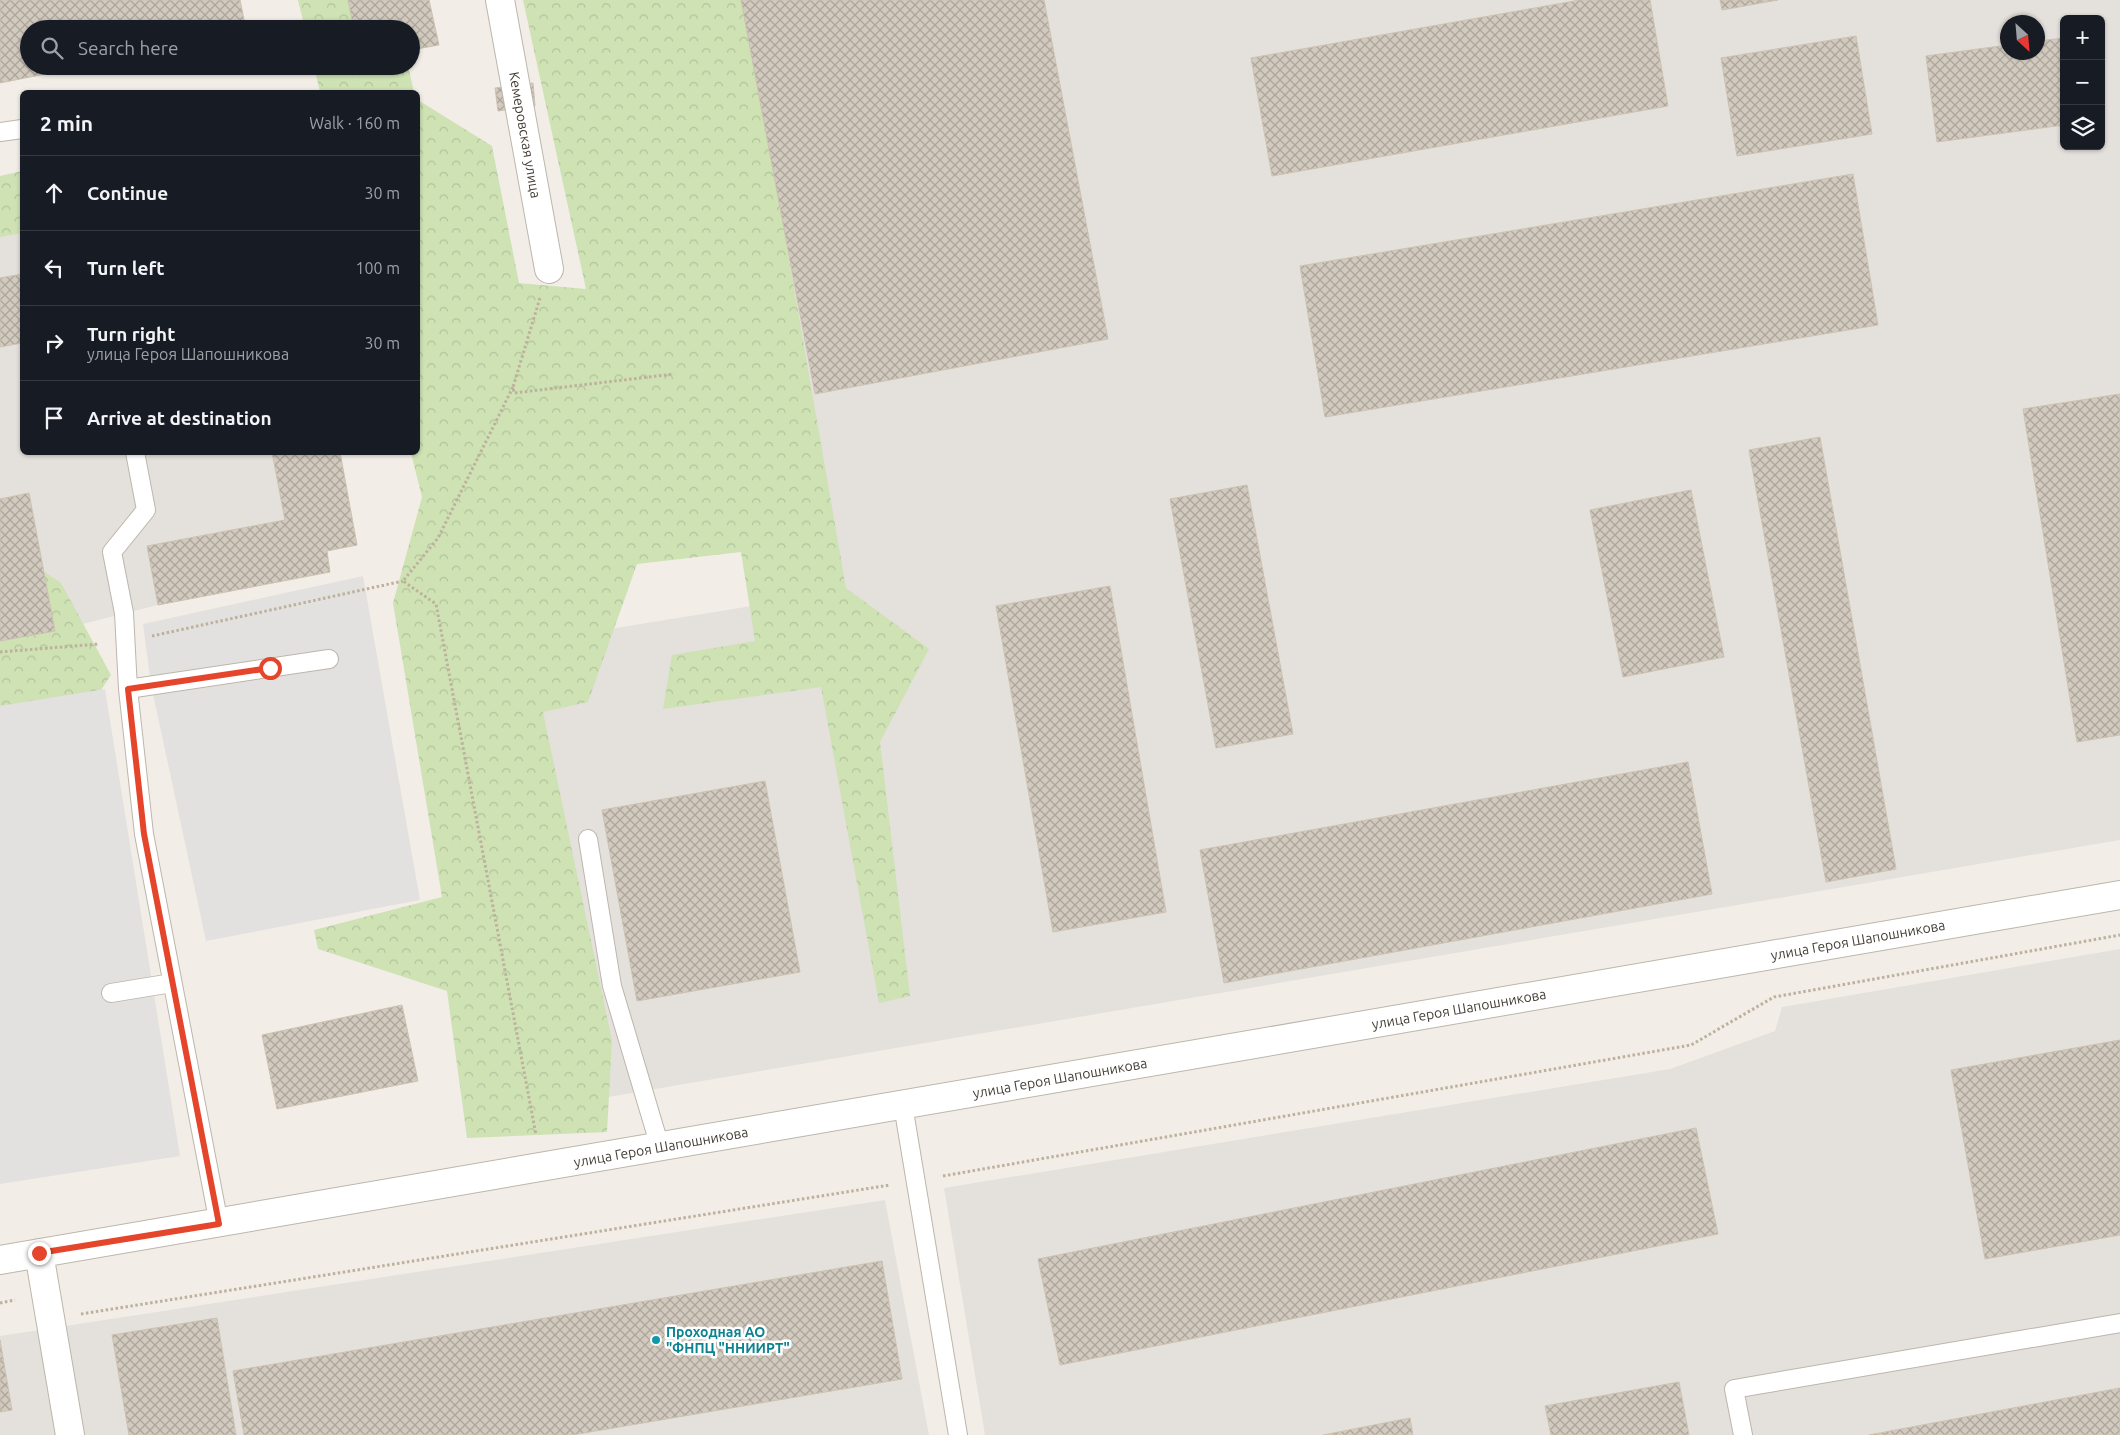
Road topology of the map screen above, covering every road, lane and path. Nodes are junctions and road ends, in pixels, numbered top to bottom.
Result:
1 (500, 0) edge
2 (20, 129) edge
3 (0, 132) edge
4 (549, 269) joint
5 (674, 374) dead end
6 (513, 388) junction
7 (137, 455) edge
8 (403, 580) junction
9 (126, 642) junction
10 (0, 652) edge
11 (328, 659) dead end
12 (128, 689) junction
13 (588, 839) dead end
14 (2120, 895) edge
15 (2120, 935) edge
16 (172, 983) junction
17 (111, 993) dead end
18 (903, 1105) junction
19 (660, 1147) junction
20 (542, 1167) junction
21 (916, 1181) junction
22 (219, 1224) junction
23 (39, 1253) junction
24 (0, 1260) edge
25 (49, 1319) junction
26 (2120, 1323) edge
27 (70, 1435) edge
28 (958, 1435) edge
29 (1743, 1435) edge

1 - 4 street, Кемеровская улица
2 - 3 lane
4 - 6 path
5 - 6 path
6 - 8 path
7 - 9 lane
8 - 9 path
8 - 20 path
9 - 10 path
9 - 12 lane
11 - 12 lane
12 - 16 lane
13 - 19 lane
14 - 18 street, улица Героя Шапошникова
15 - 21 path
16 - 17 lane
16 - 22 lane
18 - 19 street, улица Героя Шапошникова
18 - 21 lane
19 - 20 street, улица Героя Шапошникова
20 - 22 street, улица Героя Шапошникова
21 - 25 path
21 - 28 lane
22 - 23 street, улица Героя Шапошникова
23 - 24 street, улица Героя Шапошникова
23 - 25 street
25 - 27 street
26 - 29 lane

